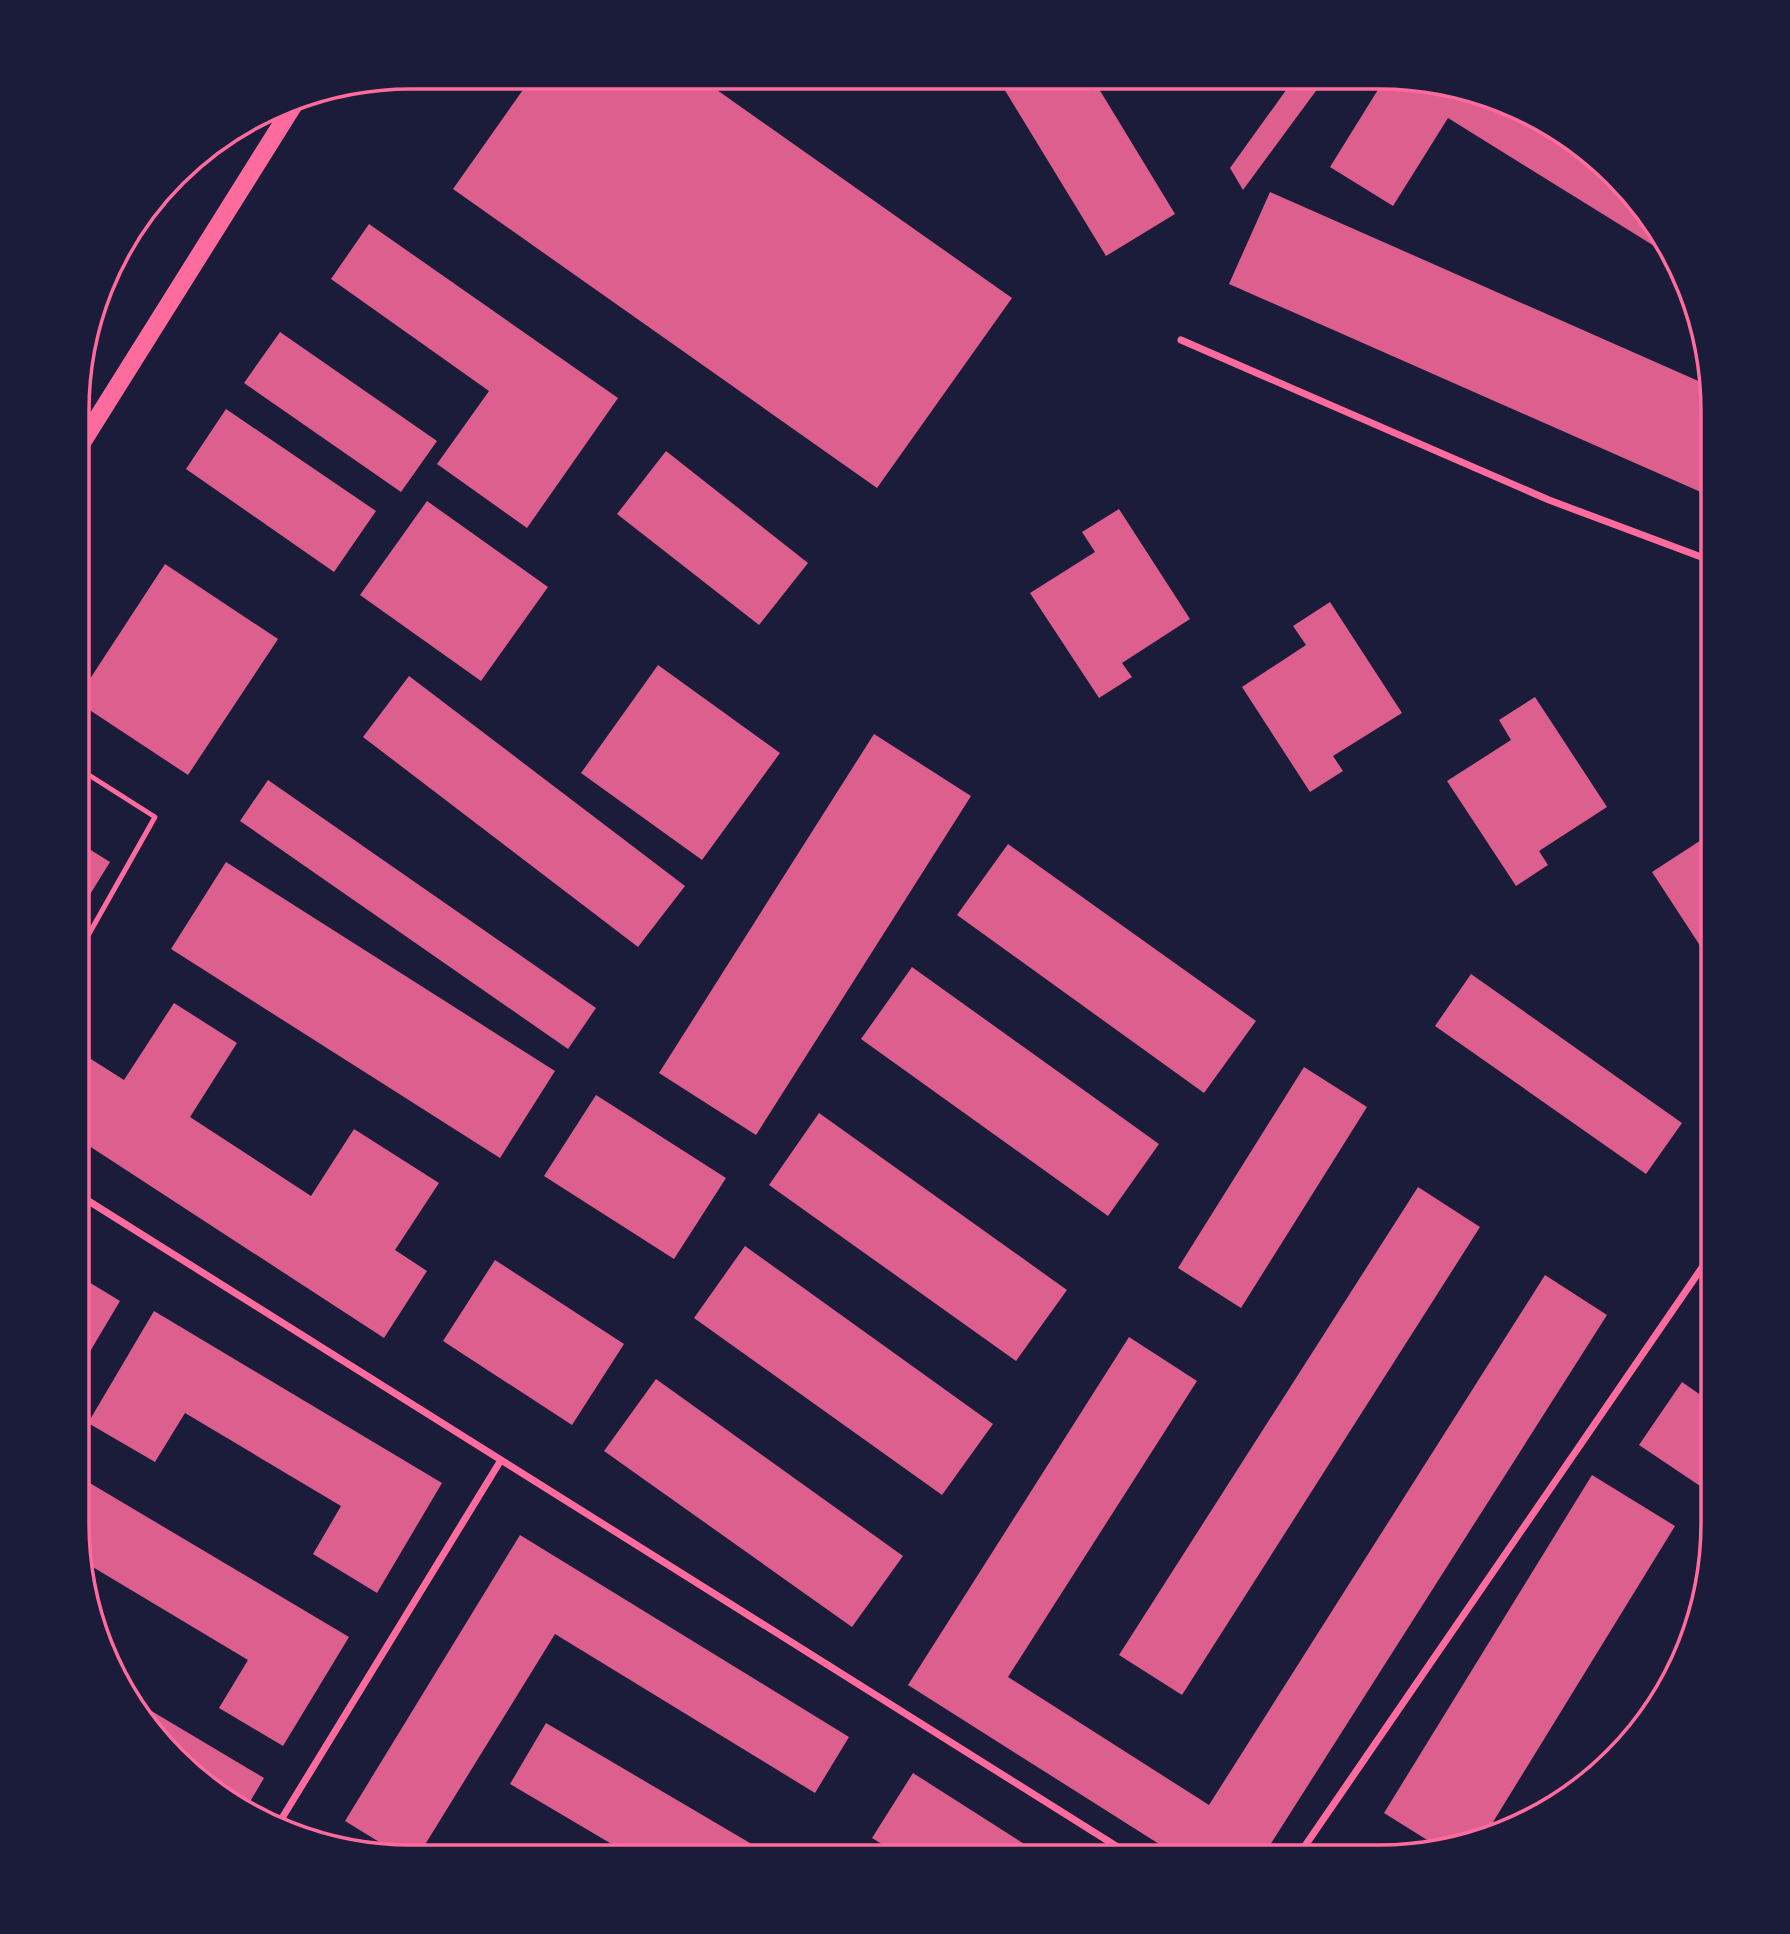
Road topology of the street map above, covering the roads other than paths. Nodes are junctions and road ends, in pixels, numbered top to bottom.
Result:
1 (288, 114) edge
2 (1181, 340) dead end
3 (89, 431) edge
4 (1701, 557) edge
5 (89, 775) edge
6 (89, 932) edge
7 (89, 1201) edge
8 (1701, 1269) edge
9 (500, 1460) junction
10 (282, 1818) edge
11 (1114, 1845) edge
12 (1306, 1845) edge

1 - 3 main road
2 - 4 street
5 - 6 lane
7 - 9 street
8 - 12 street
9 - 10 street
9 - 11 street

